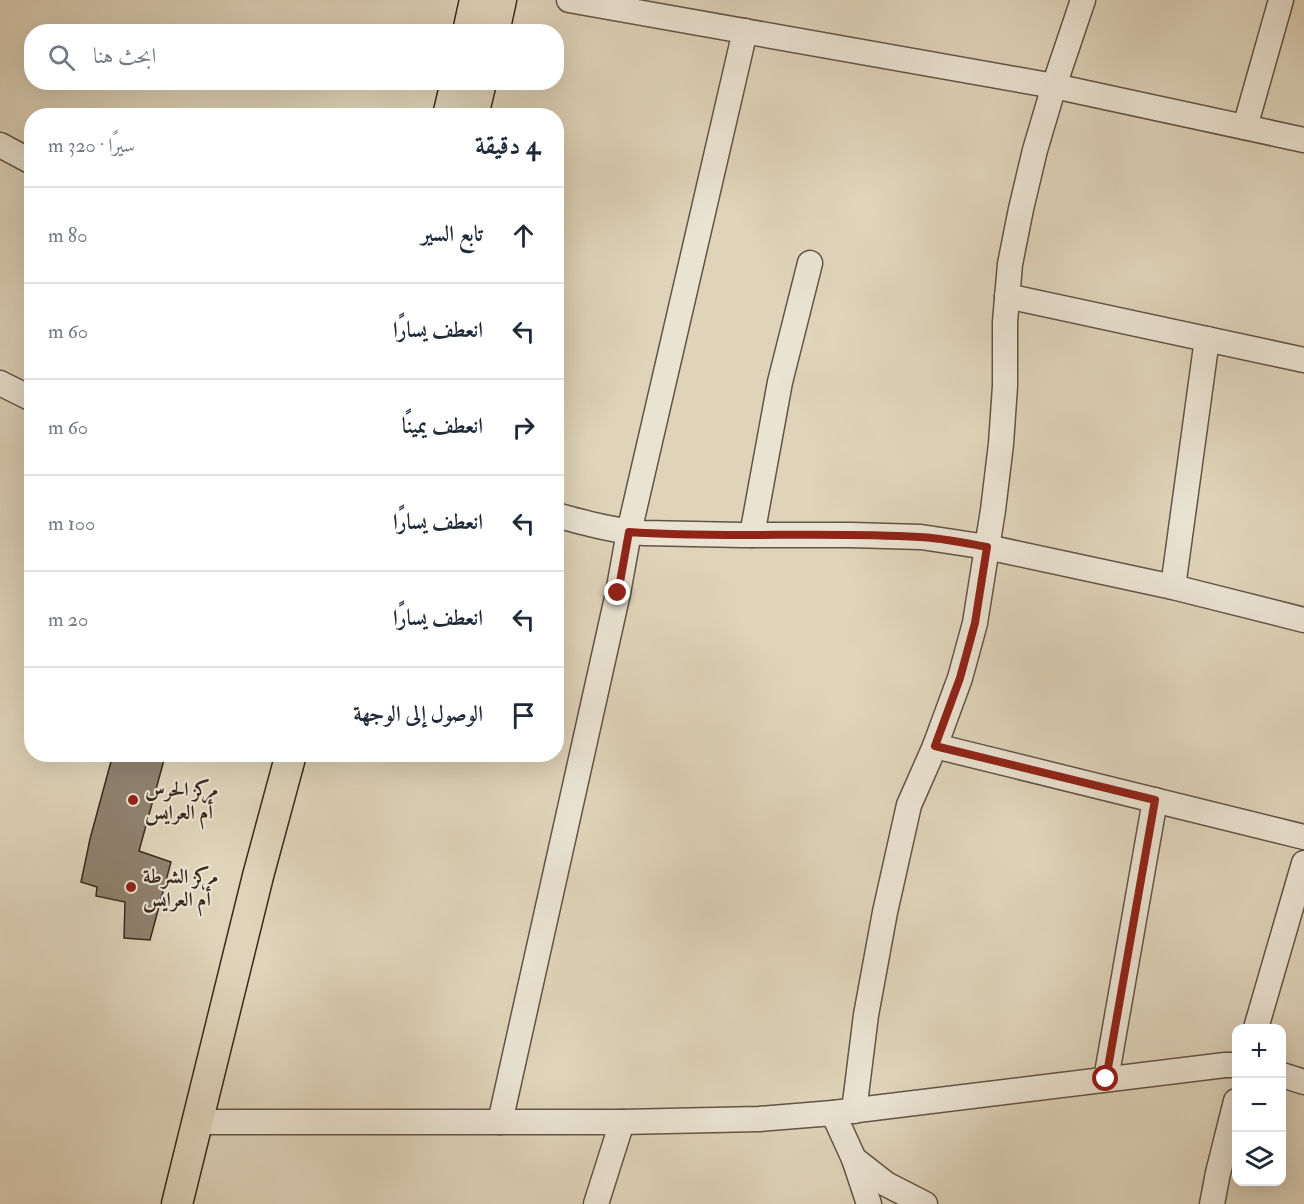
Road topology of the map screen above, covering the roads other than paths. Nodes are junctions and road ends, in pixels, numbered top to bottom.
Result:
1 (475, 0) edge
2 (501, 0) edge
3 (569, 0) edge
4 (1083, 0) edge
5 (1281, 0) edge
6 (470, 24) edge
7 (496, 24) edge
8 (745, 31) junction
9 (1054, 86) junction
10 (454, 90) edge
11 (479, 90) edge
12 (450, 108) edge
13 (475, 108) edge
14 (1245, 127) junction
15 (1304, 140) edge
16 (0, 145) edge
17 (24, 158) edge
18 (810, 263) dead end
19 (1007, 296) junction
20 (1207, 339) junction
21 (1304, 360) edge
22 (0, 383) edge
23 (24, 395) edge
24 (564, 517) edge
25 (629, 532) junction
26 (752, 535) junction
27 (987, 547) junction
28 (1173, 587) junction
29 (1304, 620) edge
30 (935, 746) junction
31 (289, 762) edge
32 (1155, 800) junction
33 (1304, 837) edge
34 (1304, 863) edge
35 (1257, 1024) edge
36 (1232, 1065) edge
37 (1286, 1077) edge
38 (1106, 1079) junction
39 (1304, 1082) edge
40 (843, 1112) junction
41 (1232, 1117) edge
42 (197, 1122) junction
43 (500, 1122) junction
44 (622, 1122) junction
45 (854, 1159) junction
46 (177, 1204) edge
47 (596, 1204) edge
48 (868, 1204) edge
49 (925, 1204) edge
50 (1212, 1204) edge

1 - 6 main road
2 - 7 main road
3 - 8 street
4 - 9 street
5 - 14 street
8 - 9 street
8 - 25 street
9 - 14 street
9 - 19 street
10 - 12 main road
11 - 13 main road
14 - 15 street
16 - 17 street
18 - 26 street
19 - 20 street
19 - 27 street
20 - 21 street
20 - 28 street
22 - 23 street
24 - 25 street
25 - 26 street
25 - 43 street
26 - 27 street
27 - 28 street
27 - 30 street
28 - 29 street
30 - 32 street
30 - 40 street
31 - 42 main road
32 - 33 street
32 - 38 street
34 - 35 street
36 - 38 street
37 - 39 street
38 - 40 street
40 - 44 street
40 - 45 street
41 - 50 street
42 - 43 street
42 - 46 main road
43 - 44 street
44 - 47 street
45 - 48 street
45 - 49 street

